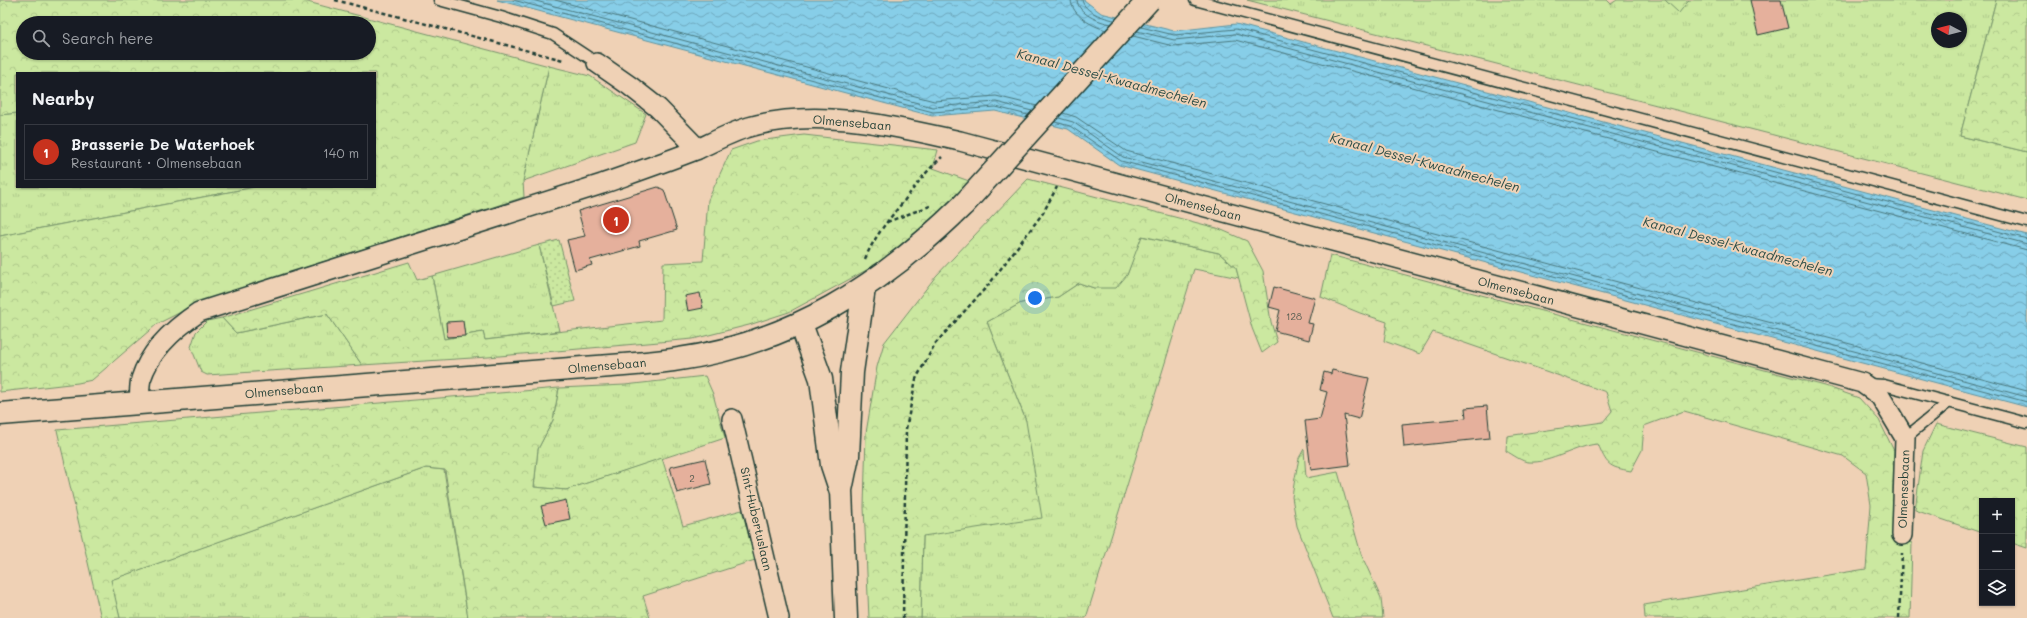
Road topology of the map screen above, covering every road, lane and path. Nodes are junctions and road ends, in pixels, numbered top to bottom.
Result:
1 (335, 0) edge
2 (439, 0) edge
3 (1148, 0) edge
4 (1195, 0) edge
5 (597, 63) junction
6 (698, 149) junction
7 (946, 152) dead end
8 (1065, 170) junction
9 (2027, 222) edge
10 (864, 288) junction
11 (801, 324) junction
12 (1862, 383) junction
13 (1949, 402) junction
14 (139, 403) junction
15 (0, 414) edge
16 (732, 419) dead end
17 (2027, 423) edge
18 (1905, 438) junction
19 (841, 490) junction
20 (1902, 535) joint
21 (779, 618) edge
22 (846, 618) edge
23 (903, 618) edge
24 (1899, 618) edge

1 - 5 path
2 - 5 lane
3 - 10 street, Olmensebaan, bridge
4 - 9 lane
5 - 6 street
6 - 8 street, Olmensebaan
6 - 14 street, Olmensebaan
7 - 10 path
8 - 12 street, Olmensebaan
8 - 23 path
10 - 11 street, Olmensebaan
10 - 19 street
11 - 14 street, Olmensebaan
11 - 19 street
12 - 13 lane
12 - 18 street, Olmensebaan
13 - 17 lane
13 - 18 lane
14 - 15 street, Olmensebaan
16 - 21 street, Sint-Hubertuslaan
18 - 20 street, Olmensebaan
19 - 22 street
20 - 24 path

